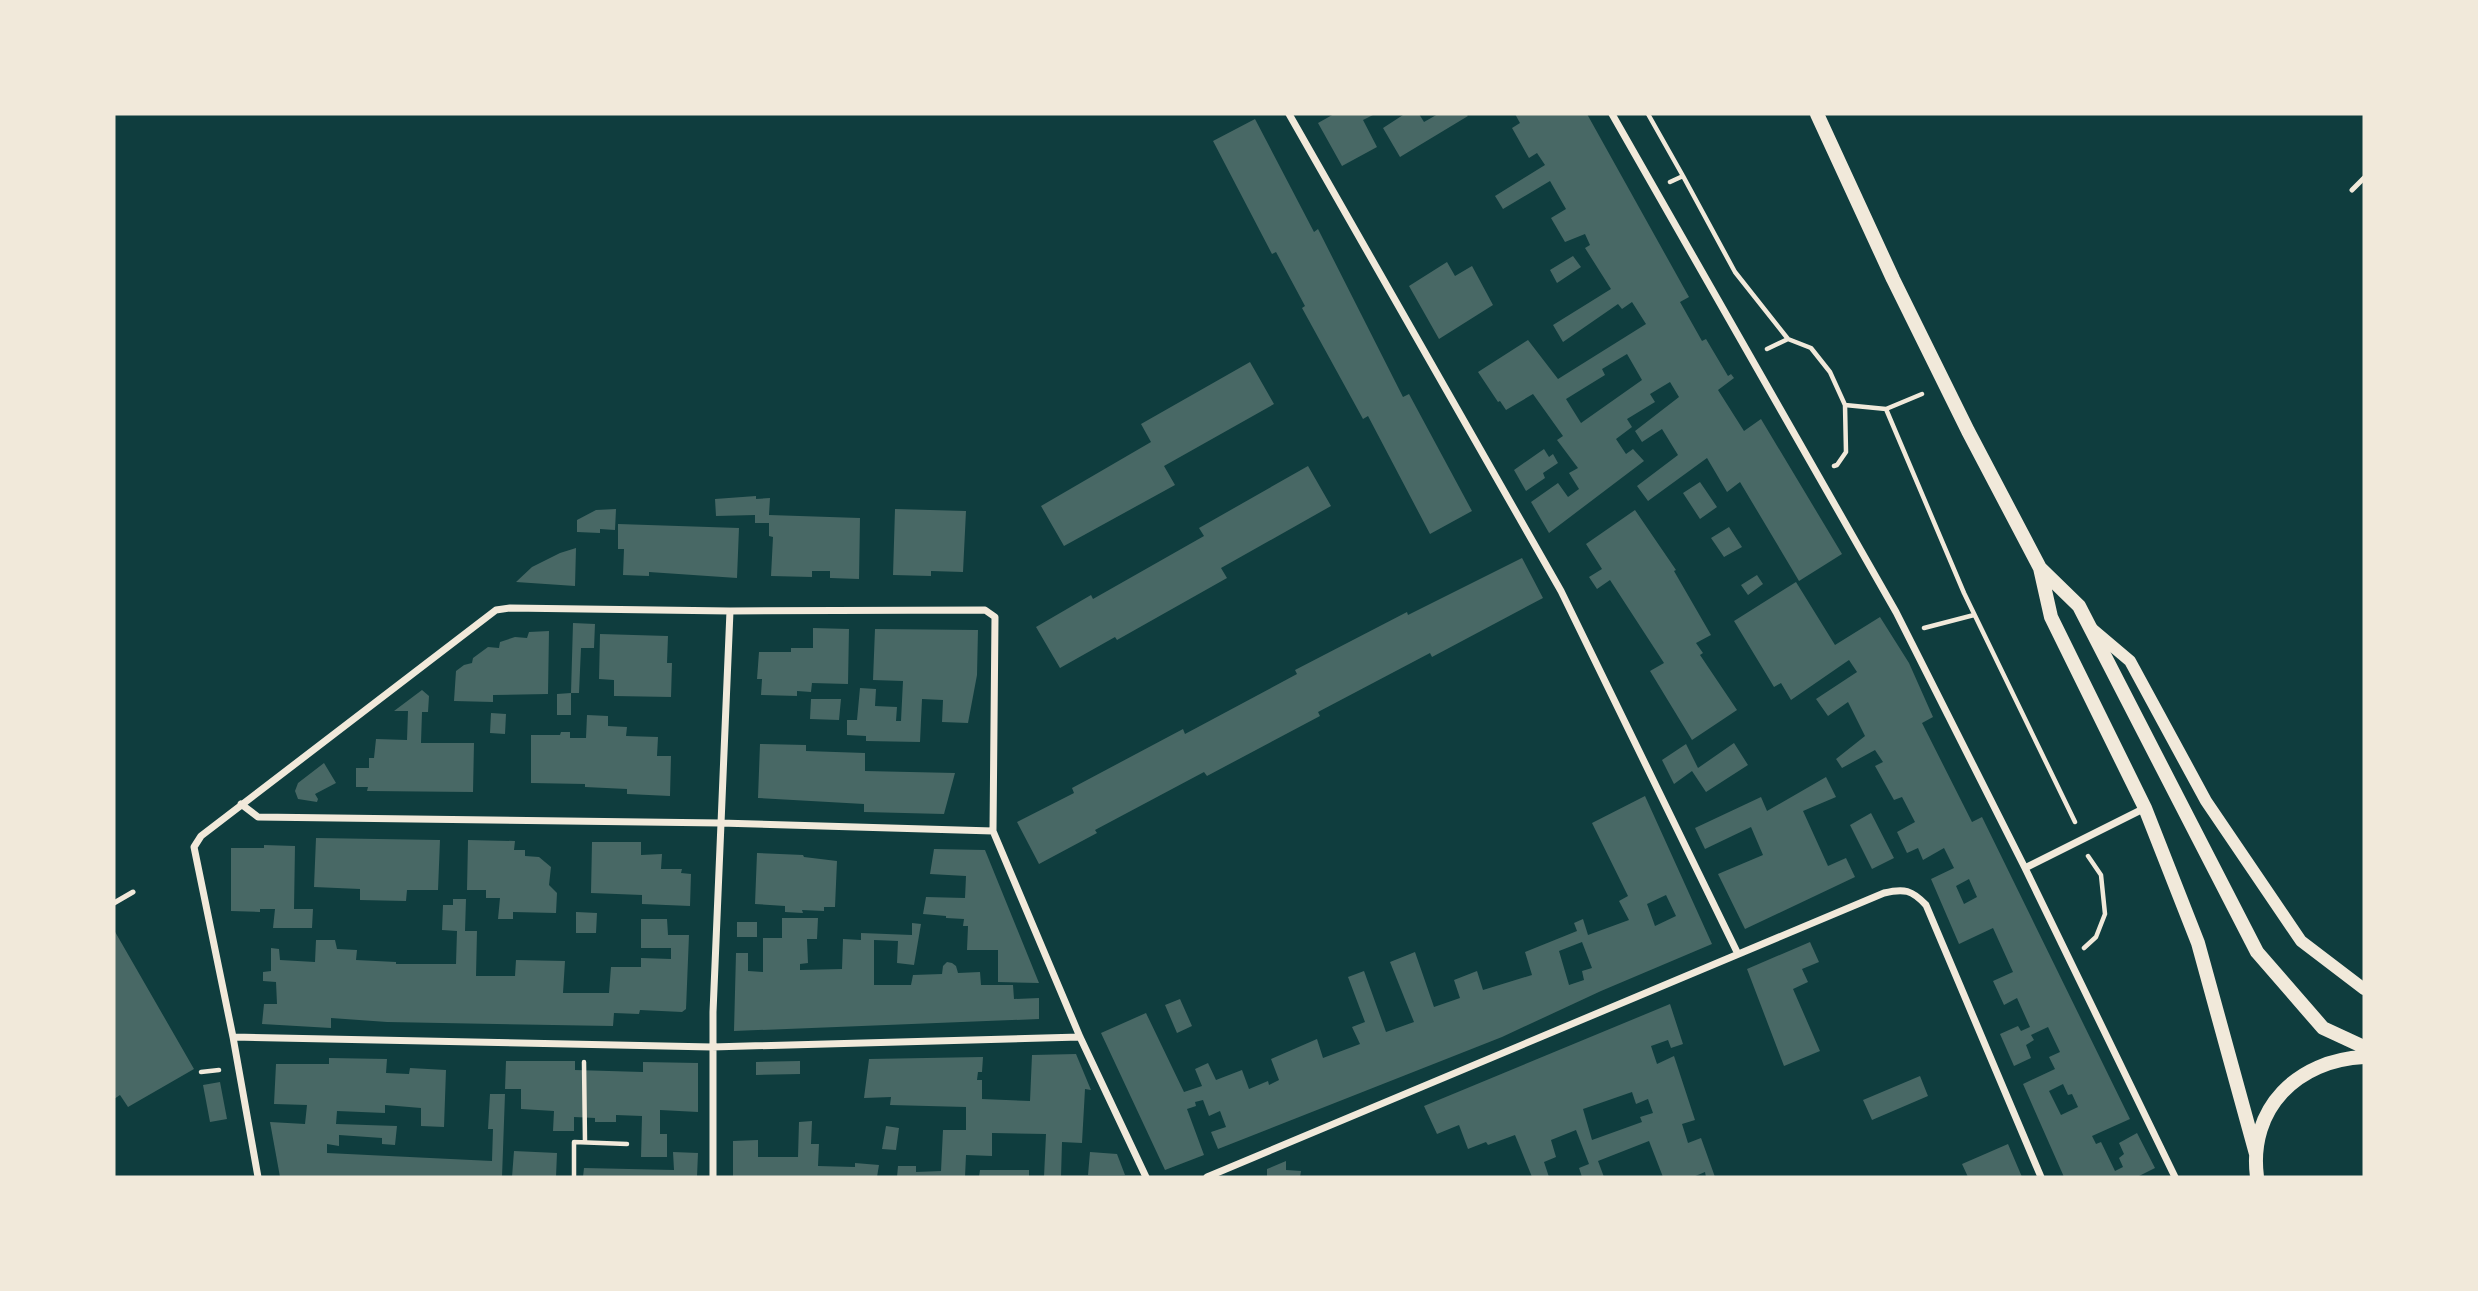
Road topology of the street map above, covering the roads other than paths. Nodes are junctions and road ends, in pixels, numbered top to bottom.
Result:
1 (1289, 114) edge
2 (1612, 114) edge
3 (1817, 114) edge
4 (2364, 178) edge
5 (2352, 190) dead end
6 (2040, 568) junction
7 (730, 611) junction
8 (2091, 628) junction
9 (241, 804) junction
10 (2144, 808) junction
11 (720, 823) junction
12 (993, 831) junction
13 (2025, 869) junction
14 (133, 892) dead end
15 (114, 903) edge
16 (1738, 954) junction
17 (2364, 989) edge
18 (233, 1037) junction
19 (1080, 1037) junction
20 (712, 1047) junction
21 (2364, 1047) edge
22 (2364, 1056) edge
23 (2256, 1154) junction
24 (258, 1177) edge
25 (713, 1177) edge
26 (1146, 1177) edge
27 (1207, 1177) edge
28 (2040, 1177) edge
29 (2175, 1177) edge
30 (2257, 1177) edge

1 - 16 street
2 - 13 street
3 - 6 main road
4 - 5 lane
6 - 8 main road
6 - 10 main road
7 - 9 street
7 - 11 street
7 - 12 street
8 - 17 street
8 - 21 main road
9 - 11 street
9 - 18 street
10 - 13 street
10 - 23 main road
11 - 12 street
11 - 20 street
12 - 19 street
13 - 29 street
14 - 15 lane
16 - 27 street
16 - 28 street
18 - 20 street
18 - 24 street
19 - 20 street
19 - 26 street
20 - 25 street
22 - 23 main road
23 - 30 main road

